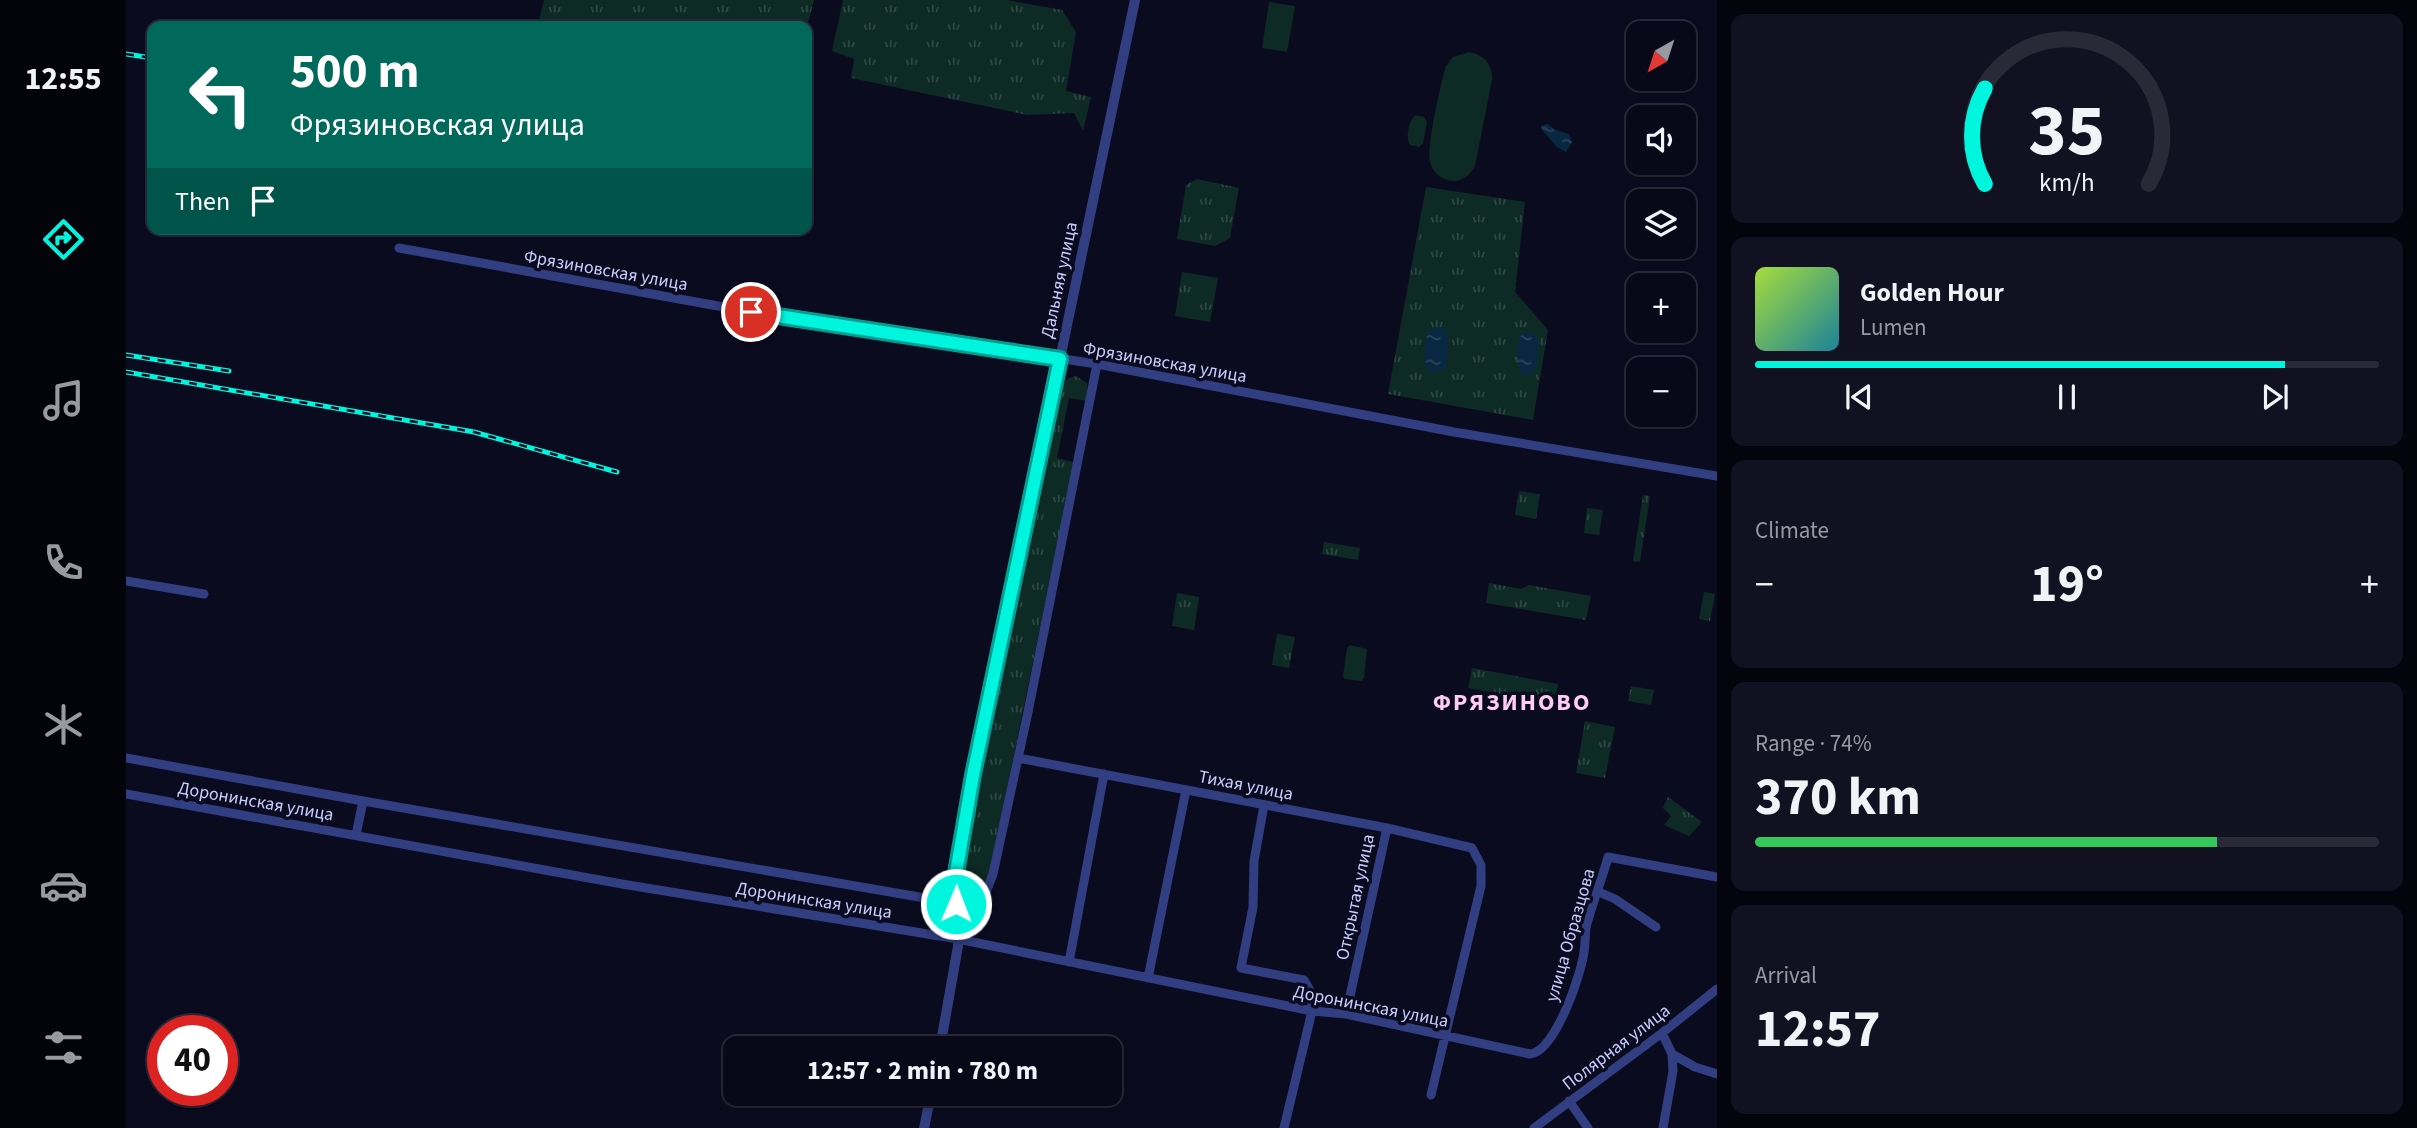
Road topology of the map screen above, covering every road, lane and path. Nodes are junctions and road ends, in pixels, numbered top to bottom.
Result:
1 (1135, 0) edge
2 (399, 248) dead end
3 (1060, 359) junction
4 (1097, 364) junction
5 (1717, 476) edge
6 (126, 581) edge
7 (204, 594) dead end
8 (126, 758) edge
9 (1018, 758) junction
10 (1104, 774) junction
11 (1186, 790) junction
12 (126, 794) edge
13 (363, 801) junction
14 (1264, 804) junction
15 (1387, 828) junction
16 (356, 835) junction
17 (1717, 877) edge
18 (1599, 892) junction
19 (956, 904) junction
20 (977, 907) junction
21 (1656, 927) dead end
22 (958, 939) junction
23 (1069, 961) junction
24 (1147, 978) junction
25 (1717, 989) edge
26 (1312, 1011) junction
27 (1346, 1014) junction
28 (1662, 1033) junction
29 (942, 1036) edge
30 (1446, 1036) junction
31 (1536, 1053) joint
32 (1672, 1054) junction
33 (1717, 1074) edge
34 (1431, 1095) dead end
35 (1569, 1101) junction
36 (929, 1106) edge
37 (924, 1128) edge
38 (1284, 1128) edge
39 (1534, 1128) edge
40 (1588, 1128) edge
41 (1663, 1128) edge

1 - 3 street, Дальняя улица
2 - 3 street, Фрязиновская улица
3 - 4 street, Фрязиновская улица
3 - 19 street, Дальняя улица
4 - 5 street, Фрязиновская улица
4 - 9 street, Дальняя улица
6 - 7 street
8 - 13 street
9 - 10 street, Тихая улица
9 - 20 street, Дальняя улица
10 - 11 street, Тихая улица
10 - 23 street
11 - 14 street, Тихая улица
11 - 24 street
12 - 16 street, Доронинская улица
13 - 16 street
13 - 19 street
14 - 15 street, Тихая улица
14 - 26 street
15 - 27 street, Открытая улица
15 - 30 street, Тихая улица
16 - 22 street, Доронинская улица
17 - 18 street, улица Образцова
18 - 21 street
18 - 31 street, улица Образцова
19 - 20 street
19 - 22 street, Дальняя улица
20 - 22 street, Дальняя улица
22 - 23 street, Доронинская улица
22 - 29 street, Дальняя улица
23 - 24 street, Доронинская улица
24 - 26 street, Доронинская улица
25 - 28 street, Полярная улица
26 - 27 street, Доронинская улица
26 - 38 street
27 - 30 street, Доронинская улица
28 - 32 street
28 - 35 street, Полярная улица
30 - 31 street, Доронинская улица
30 - 34 street
32 - 33 street
32 - 41 street
35 - 39 street, Полярная улица
35 - 40 street
36 - 37 street

